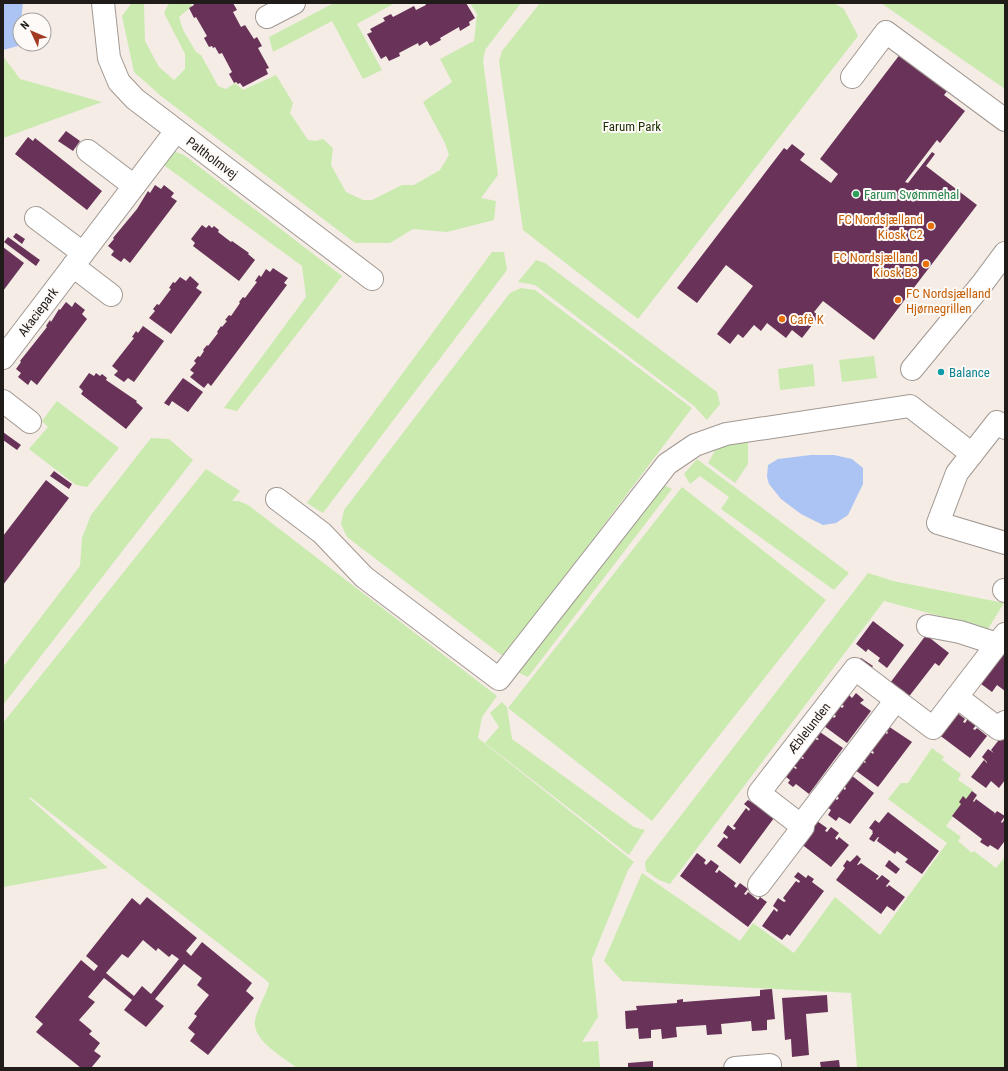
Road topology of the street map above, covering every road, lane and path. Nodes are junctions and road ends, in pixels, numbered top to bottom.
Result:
1 (103, 3) edge
2 (294, 3) edge
3 (267, 17) dead end
4 (852, 77) dead end
5 (1005, 120) edge
6 (176, 131) junction
7 (88, 151) dead end
8 (134, 186) junction
9 (36, 218) dead end
10 (1005, 253) edge
11 (78, 260) junction
12 (372, 279) dead end
13 (111, 296) dead end
14 (3, 358) edge
15 (912, 369) dead end
16 (3, 401) edge
17 (30, 422) dead end
18 (1001, 425) edge
19 (972, 454) junction
20 (277, 498) dead end
21 (1005, 542) edge
22 (928, 626) dead end
23 (1001, 639) edge
24 (957, 697) junction
25 (896, 700) junction
26 (1005, 722) edge
27 (800, 825) junction
28 (759, 885) dead end
29 (770, 1065) dead end
30 (736, 1068) edge

1 - 6 street, Paltholmvej
2 - 3 street
4 - 5 street
6 - 8 street, Akaciepark
6 - 12 street, Paltholmvej
7 - 8 street
8 - 11 street, Akaciepark
9 - 11 street
10 - 15 street
11 - 13 street
11 - 14 street, Akaciepark
16 - 17 street
18 - 19 street
19 - 20 street
19 - 21 street
22 - 23 street
23 - 24 street, Æblelunden
24 - 25 street, Æblelunden
24 - 26 street
25 - 27 street
25 - 27 street, Æblelunden
27 - 28 street
29 - 30 street

